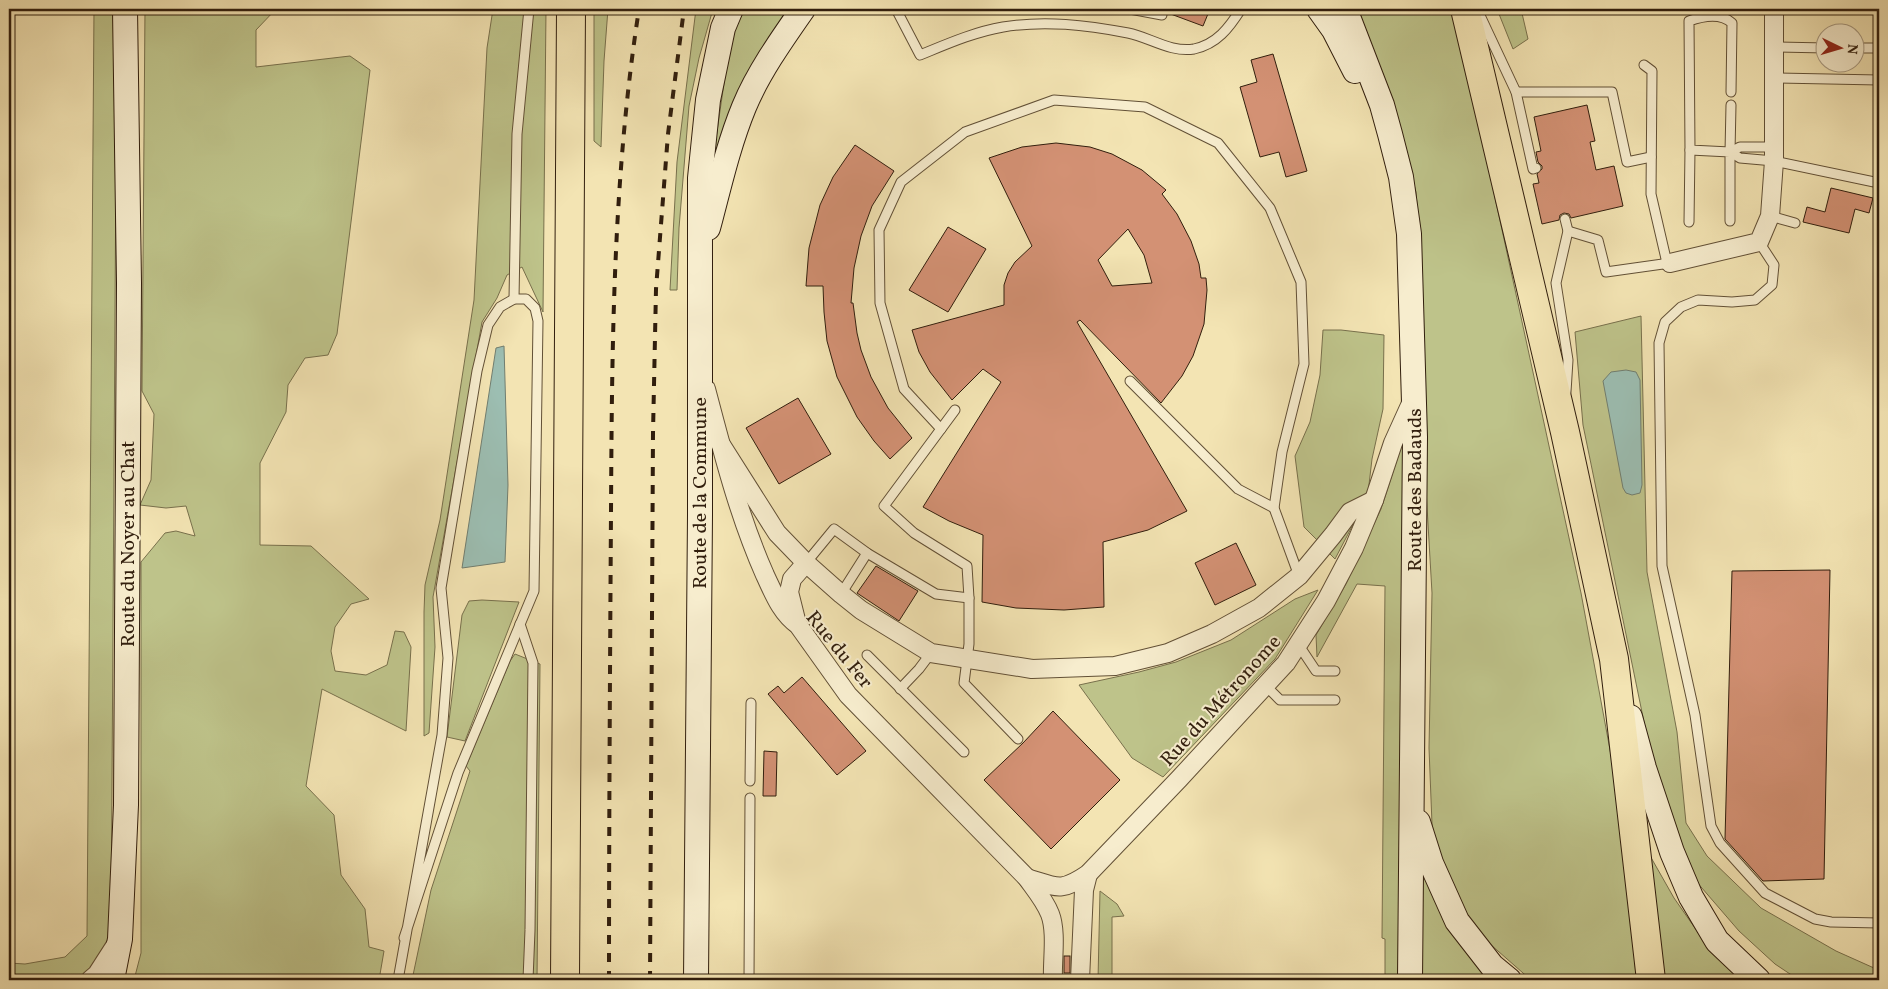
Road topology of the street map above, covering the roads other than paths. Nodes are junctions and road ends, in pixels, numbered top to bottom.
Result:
1 (125, 9) edge
2 (137, 9) edge
3 (529, 9) edge
4 (571, 9) edge
5 (731, 9) edge
6 (802, 9) edge
7 (896, 9) edge
8 (1130, 9) edge
9 (1241, 9) edge
10 (1318, 9) edge
11 (1345, 9) edge
12 (1465, 9) edge
13 (1477, 9) edge
14 (1774, 9) edge
15 (1162, 15) dead end
16 (1775, 47) junction
17 (1816, 48) edge
18 (1866, 48) edge
19 (1879, 48) edge
20 (1644, 65) dead end
21 (1774, 78) junction
22 (1879, 80) edge
23 (1516, 92) junction
24 (1731, 92) dead end
25 (1731, 105) dead end
26 (1390, 134) junction
27 (1690, 150) junction
28 (1730, 152) junction
29 (1774, 154) junction
30 (1651, 157) junction
31 (1536, 168) dead end
32 (1879, 184) edge
33 (1770, 216) junction
34 (1566, 219) dead end
35 (1730, 221) dead end
36 (1689, 222) dead end
37 (1795, 223) dead end
38 (1568, 231) junction
39 (1759, 242) junction
40 (700, 261) junction
41 (1668, 263) junction
42 (129, 283) junction
43 (514, 299) junction
44 (699, 365) junction
45 (1130, 381) dead end
46 (1414, 397) junction
47 (955, 410) dead end
48 (941, 429) junction
49 (1565, 432) junction
50 (720, 443) junction
51 (1374, 500) junction
52 (1274, 508) junction
53 (867, 553) junction
54 (806, 563) junction
55 (1299, 576) junction
56 (841, 594) junction
57 (970, 598) junction
58 (520, 624) junction
59 (798, 625) junction
60 (1298, 644) junction
61 (931, 653) junction
62 (867, 655) dead end
63 (966, 659) junction
64 (1614, 659) junction
65 (1335, 671) dead end
66 (1265, 686) junction
67 (900, 689) junction
68 (1335, 700) dead end
69 (751, 703) dead end
70 (1018, 739) dead end
71 (964, 752) dead end
72 (750, 782) dead end
73 (750, 798) dead end
74 (1412, 804) junction
75 (126, 805) junction
76 (1088, 874) junction
77 (1027, 878) junction
78 (1879, 922) edge
79 (404, 938) junction
80 (120, 939) junction
81 (90, 980) edge
82 (112, 980) edge
83 (128, 980) edge
84 (398, 980) edge
85 (528, 980) edge
86 (565, 980) edge
87 (696, 980) edge
88 (749, 980) edge
89 (1052, 980) edge
90 (1080, 980) edge
91 (1410, 980) edge
92 (1509, 980) edge
93 (1651, 980) edge
94 (1758, 980) edge

1 - 42 main road, Route du Noyer au Chat
2 - 42 main road, Route du Noyer au Chat
3 - 43 lane
4 - 86 main road
5 - 40 main road, Route de la Commune
6 - 40 main road
7 - 9 lane
8 - 15 lane
10 - 26 main road
11 - 26 main road, Route des Badauds
12 - 49 main road
13 - 23 lane
14 - 16 street
16 - 17 lane
16 - 21 street
18 - 19 lane
20 - 30 lane
21 - 22 lane
21 - 29 street
23 - 30 lane
23 - 31 lane
24 - 27 lane
25 - 28 lane
26 - 46 main road, Route des Badauds
27 - 28 lane
27 - 36 lane
28 - 29 lane
28 - 29 lane
28 - 35 lane
29 - 32 lane
29 - 33 street
30 - 41 lane
33 - 37 lane
33 - 39 street
34 - 38 lane
38 - 41 lane
38 - 49 lane
39 - 41 street
39 - 78 lane
40 - 44 main road, Route de la Commune
42 - 75 main road, Route du Noyer au Chat
43 - 58 lane
43 - 79 lane
44 - 50 street, Rue du Fer
44 - 87 main road, Route de la Commune
45 - 52 lane
46 - 51 street, Rue du Métronome
46 - 74 main road, Route des Badauds
47 - 48 lane
48 - 52 lane
48 - 57 lane
49 - 64 main road
50 - 54 street
50 - 59 street, Rue du Fer
51 - 55 street
51 - 60 street, Rue du Métronome
52 - 55 lane
53 - 54 lane
53 - 56 lane
53 - 57 lane
54 - 56 street
54 - 59 street
55 - 63 street
56 - 61 street
57 - 63 lane
58 - 79 lane
58 - 85 lane
59 - 77 street, Rue du Fer
60 - 65 lane
60 - 66 street, Rue du Métronome
61 - 63 street
61 - 67 lane
62 - 67 lane
63 - 70 lane
64 - 93 main road
64 - 94 main road
66 - 68 lane
66 - 76 street, Rue du Métronome
67 - 71 lane
69 - 72 lane
73 - 88 lane
74 - 91 main road, Route des Badauds
74 - 92 main road
75 - 80 main road, Route du Noyer au Chat
75 - 83 main road, Route du Noyer au Chat
76 - 77 street, Rue du Métronome
76 - 90 street
77 - 89 street, Rue du Fer
79 - 84 lane
80 - 81 street
80 - 82 main road, Route du Noyer au Chat

